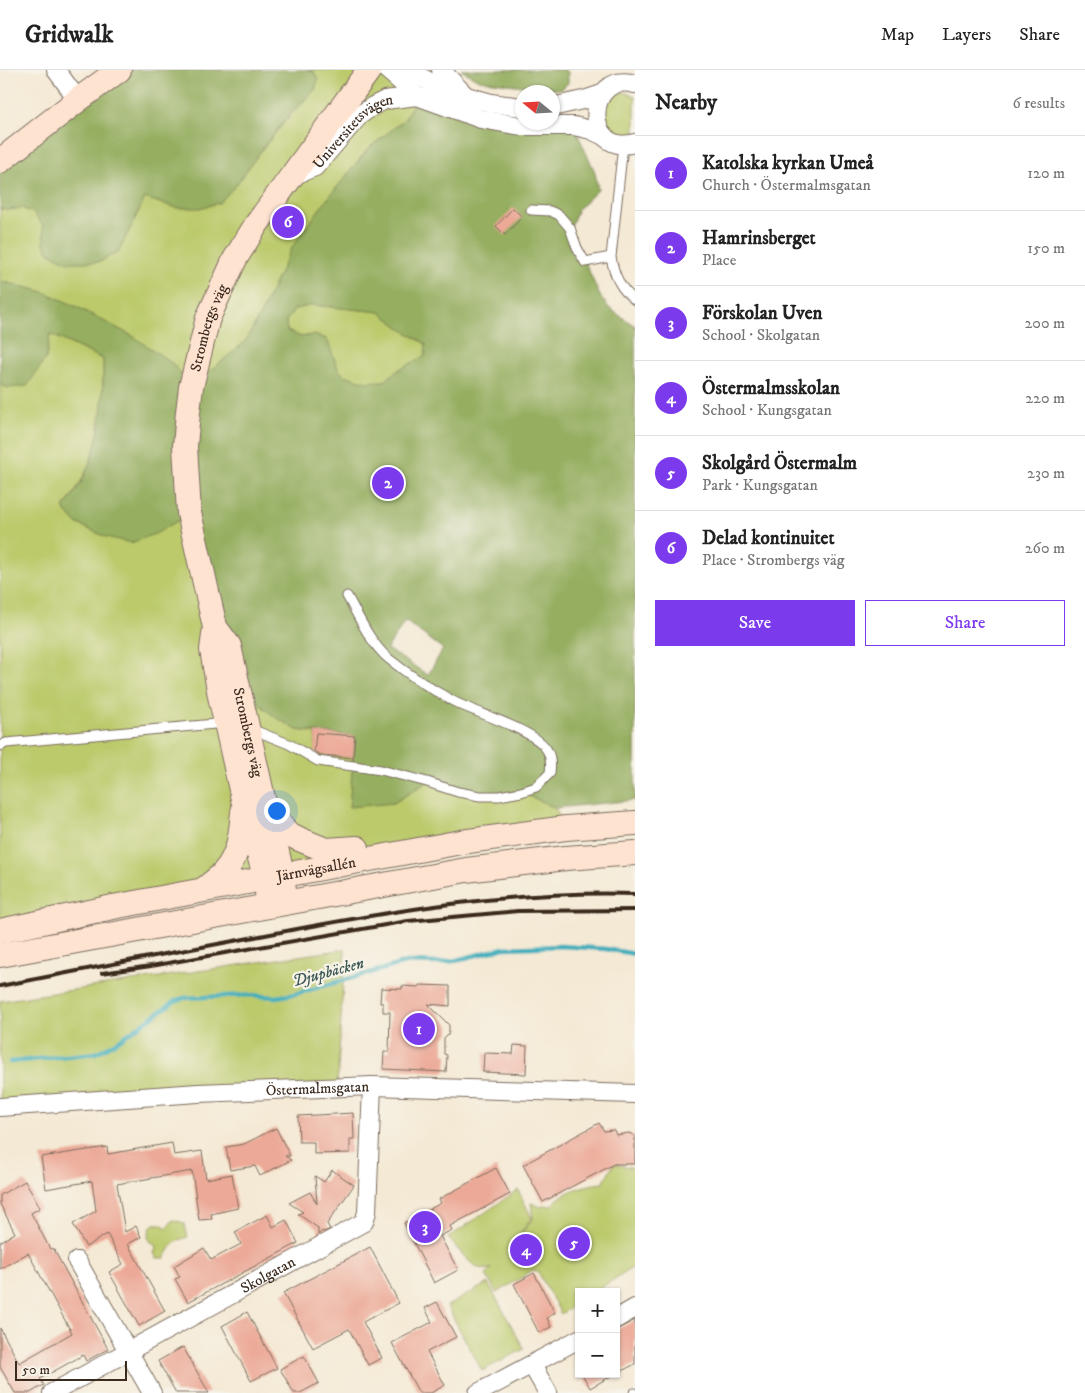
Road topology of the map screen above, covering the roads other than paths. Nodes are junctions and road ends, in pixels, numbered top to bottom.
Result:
1 (56, 70) edge
2 (119, 70) edge
3 (369, 70) edge
4 (387, 70) edge
5 (408, 70) edge
6 (441, 70) edge
7 (613, 70) edge
8 (635, 84) edge
9 (605, 91) junction
10 (417, 96) junction
11 (466, 96) junction
12 (78, 100) junction
13 (560, 105) edge
14 (515, 107) edge
15 (604, 136) junction
16 (629, 144) edge
17 (0, 160) edge
18 (291, 176) junction
19 (531, 210) dead end
20 (611, 257) junction
21 (635, 300) edge
22 (347, 596) dead end
23 (237, 725) junction
24 (0, 746) edge
25 (254, 801) junction
26 (635, 823) edge
27 (461, 842) junction
28 (635, 853) edge
29 (274, 877) junction
30 (202, 890) junction
31 (276, 904) junction
32 (0, 931) edge
33 (0, 955) edge
34 (372, 1086) junction
35 (635, 1094) edge
36 (0, 1107) edge
37 (77, 1262) dead end
38 (635, 1308) edge
39 (620, 1317) edge
40 (575, 1341) edge
41 (128, 1351) junction
42 (532, 1365) junction
43 (52, 1393) edge
44 (152, 1393) edge
45 (478, 1393) edge
46 (548, 1393) edge

1 - 12 street
2 - 12 main road
3 - 18 main road, Strombergs väg
4 - 10 street, Universitetsvägen
5 - 11 street
6 - 11 street
7 - 9 street
8 - 9 street
9 - 13 street
9 - 15 street
10 - 15 street, Universitetsvägen
10 - 18 street, Universitetsvägen
11 - 14 street
12 - 17 main road
15 - 16 street, Universitetsvägen
16 - 20 lane
18 - 23 main road, Strombergs väg
19 - 20 lane
20 - 21 lane
22 - 23 lane
23 - 24 lane
23 - 25 main road, Strombergs väg
25 - 27 main road
25 - 29 main road, Strombergs väg
25 - 30 main road
26 - 27 main road, Järnvägsallén
27 - 29 main road, Järnvägsallén
28 - 31 main road, Järnvägsallén
29 - 30 main road, Järnvägsallén
29 - 31 main road, Strombergs väg
30 - 32 main road, Järnvägsallén
31 - 33 main road, Järnvägsallén
34 - 35 street, Östermalmsgatan
34 - 36 street, Östermalmsgatan
34 - 41 street, Skolgatan
37 - 41 street
38 - 39 street
40 - 42 street
41 - 43 street, Skolgatan
41 - 44 street
42 - 45 street
42 - 46 street

